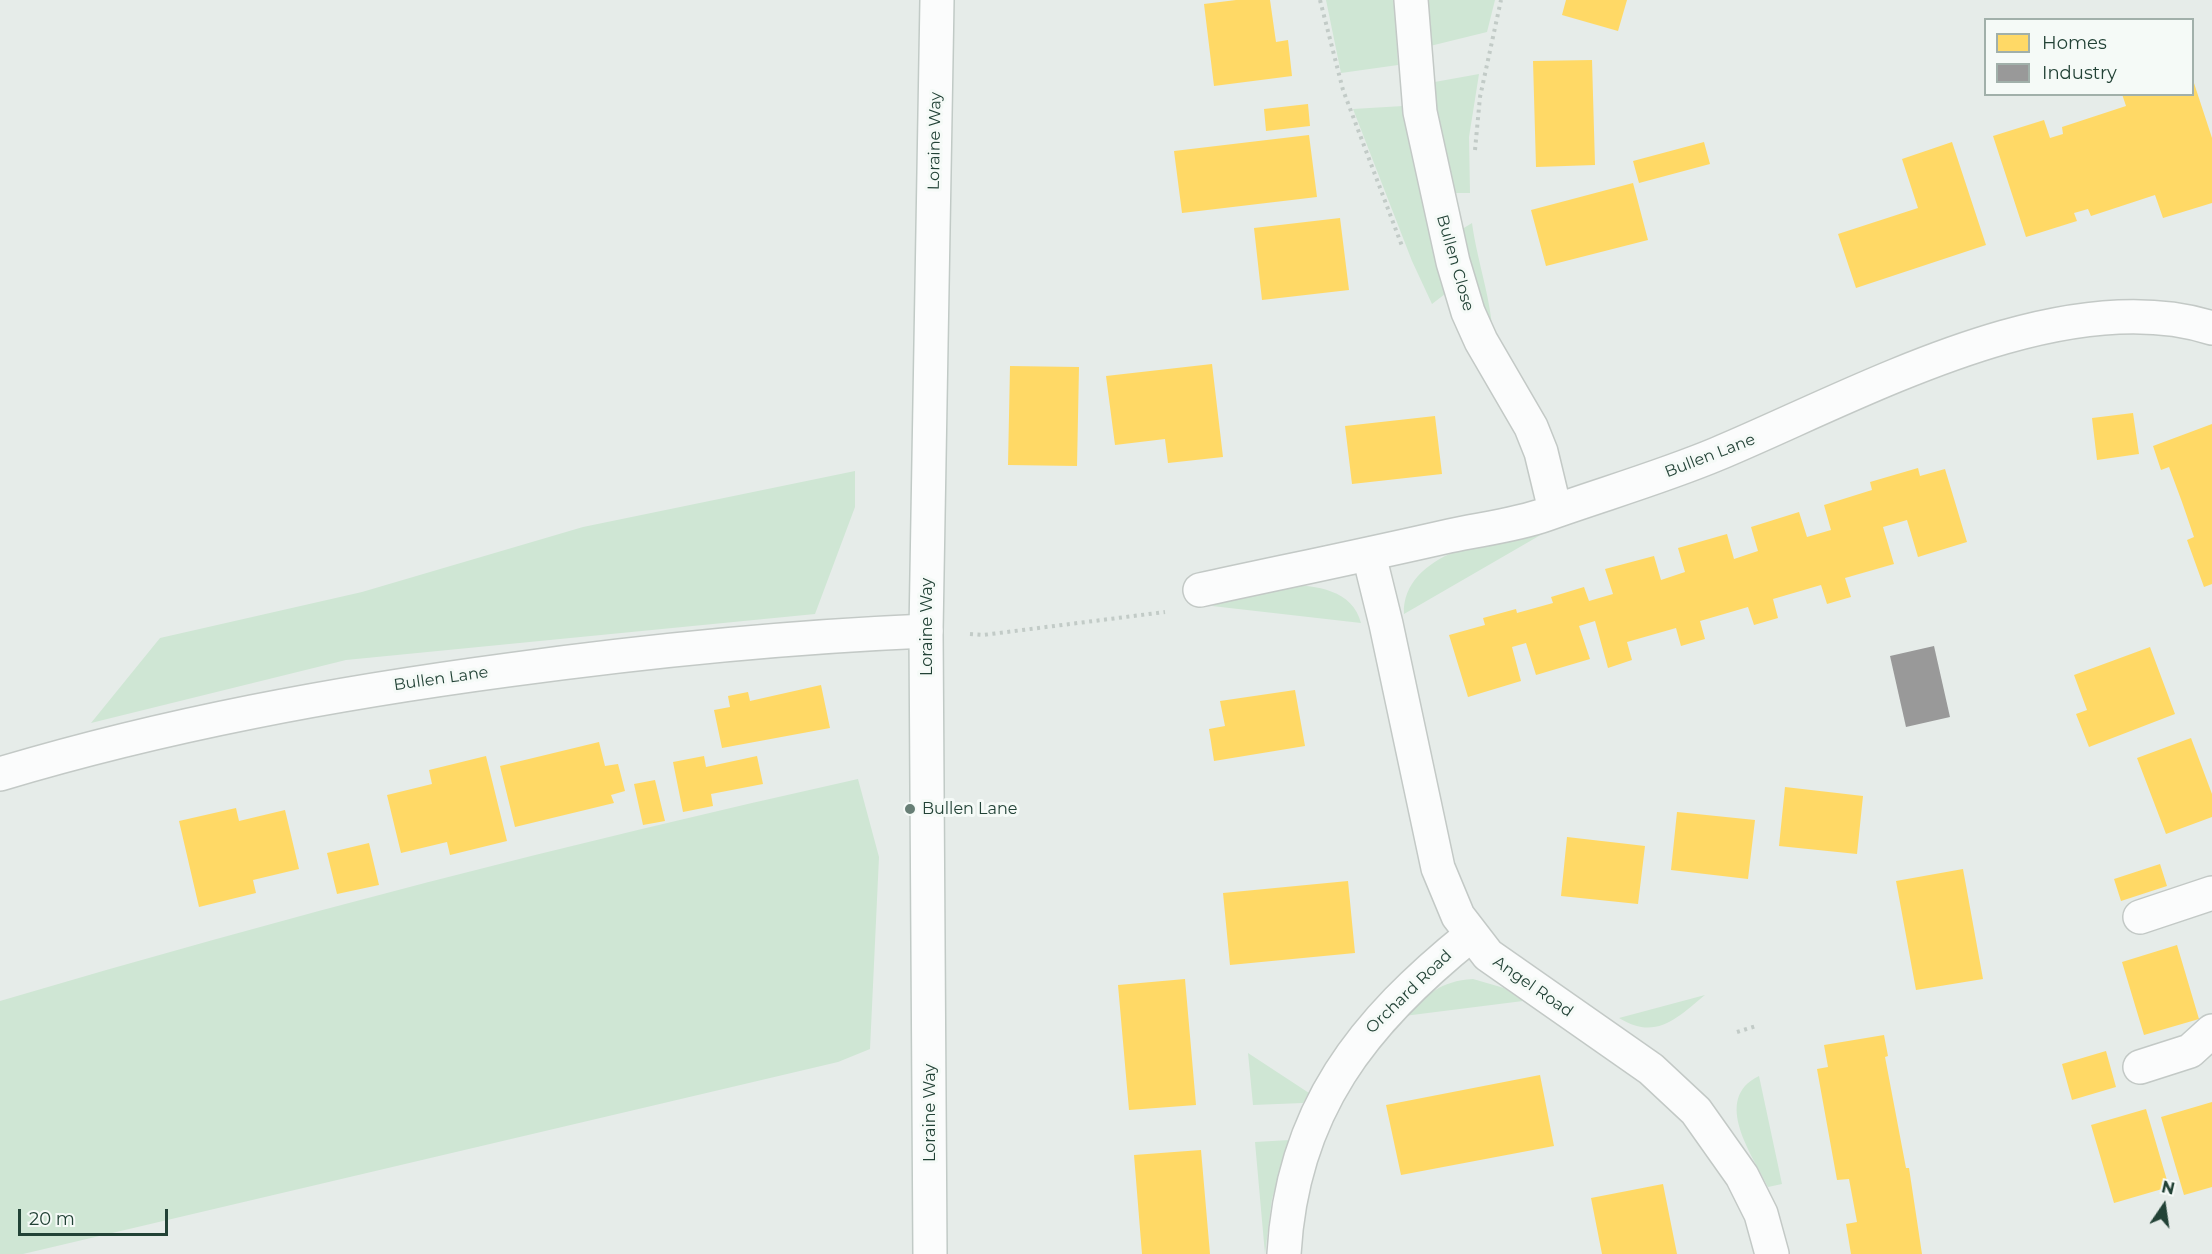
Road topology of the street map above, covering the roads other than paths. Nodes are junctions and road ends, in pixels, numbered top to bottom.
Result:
1 (937, 0) edge
2 (1411, 0) edge
3 (2212, 328) edge
4 (1555, 510) junction
5 (1369, 555) junction
6 (1200, 590) road end
7 (926, 631) junction
8 (0, 774) edge
9 (2212, 893) edge
10 (2140, 917) dead end
11 (1471, 935) junction
12 (2212, 1031) edge
13 (2140, 1067) dead end
14 (930, 1254) edge
15 (1284, 1254) edge
16 (1772, 1254) edge

1 - 7 street, Loraine Way
2 - 4 street, Bullen Close
3 - 4 street, Bullen Lane
4 - 5 street, Bullen Lane
5 - 6 street, Bullen Lane
5 - 11 street, Angel Road
7 - 8 street, Bullen Lane
7 - 14 street, Loraine Way
9 - 10 street
11 - 15 street, Orchard Road
11 - 16 street, Angel Road
12 - 13 street

